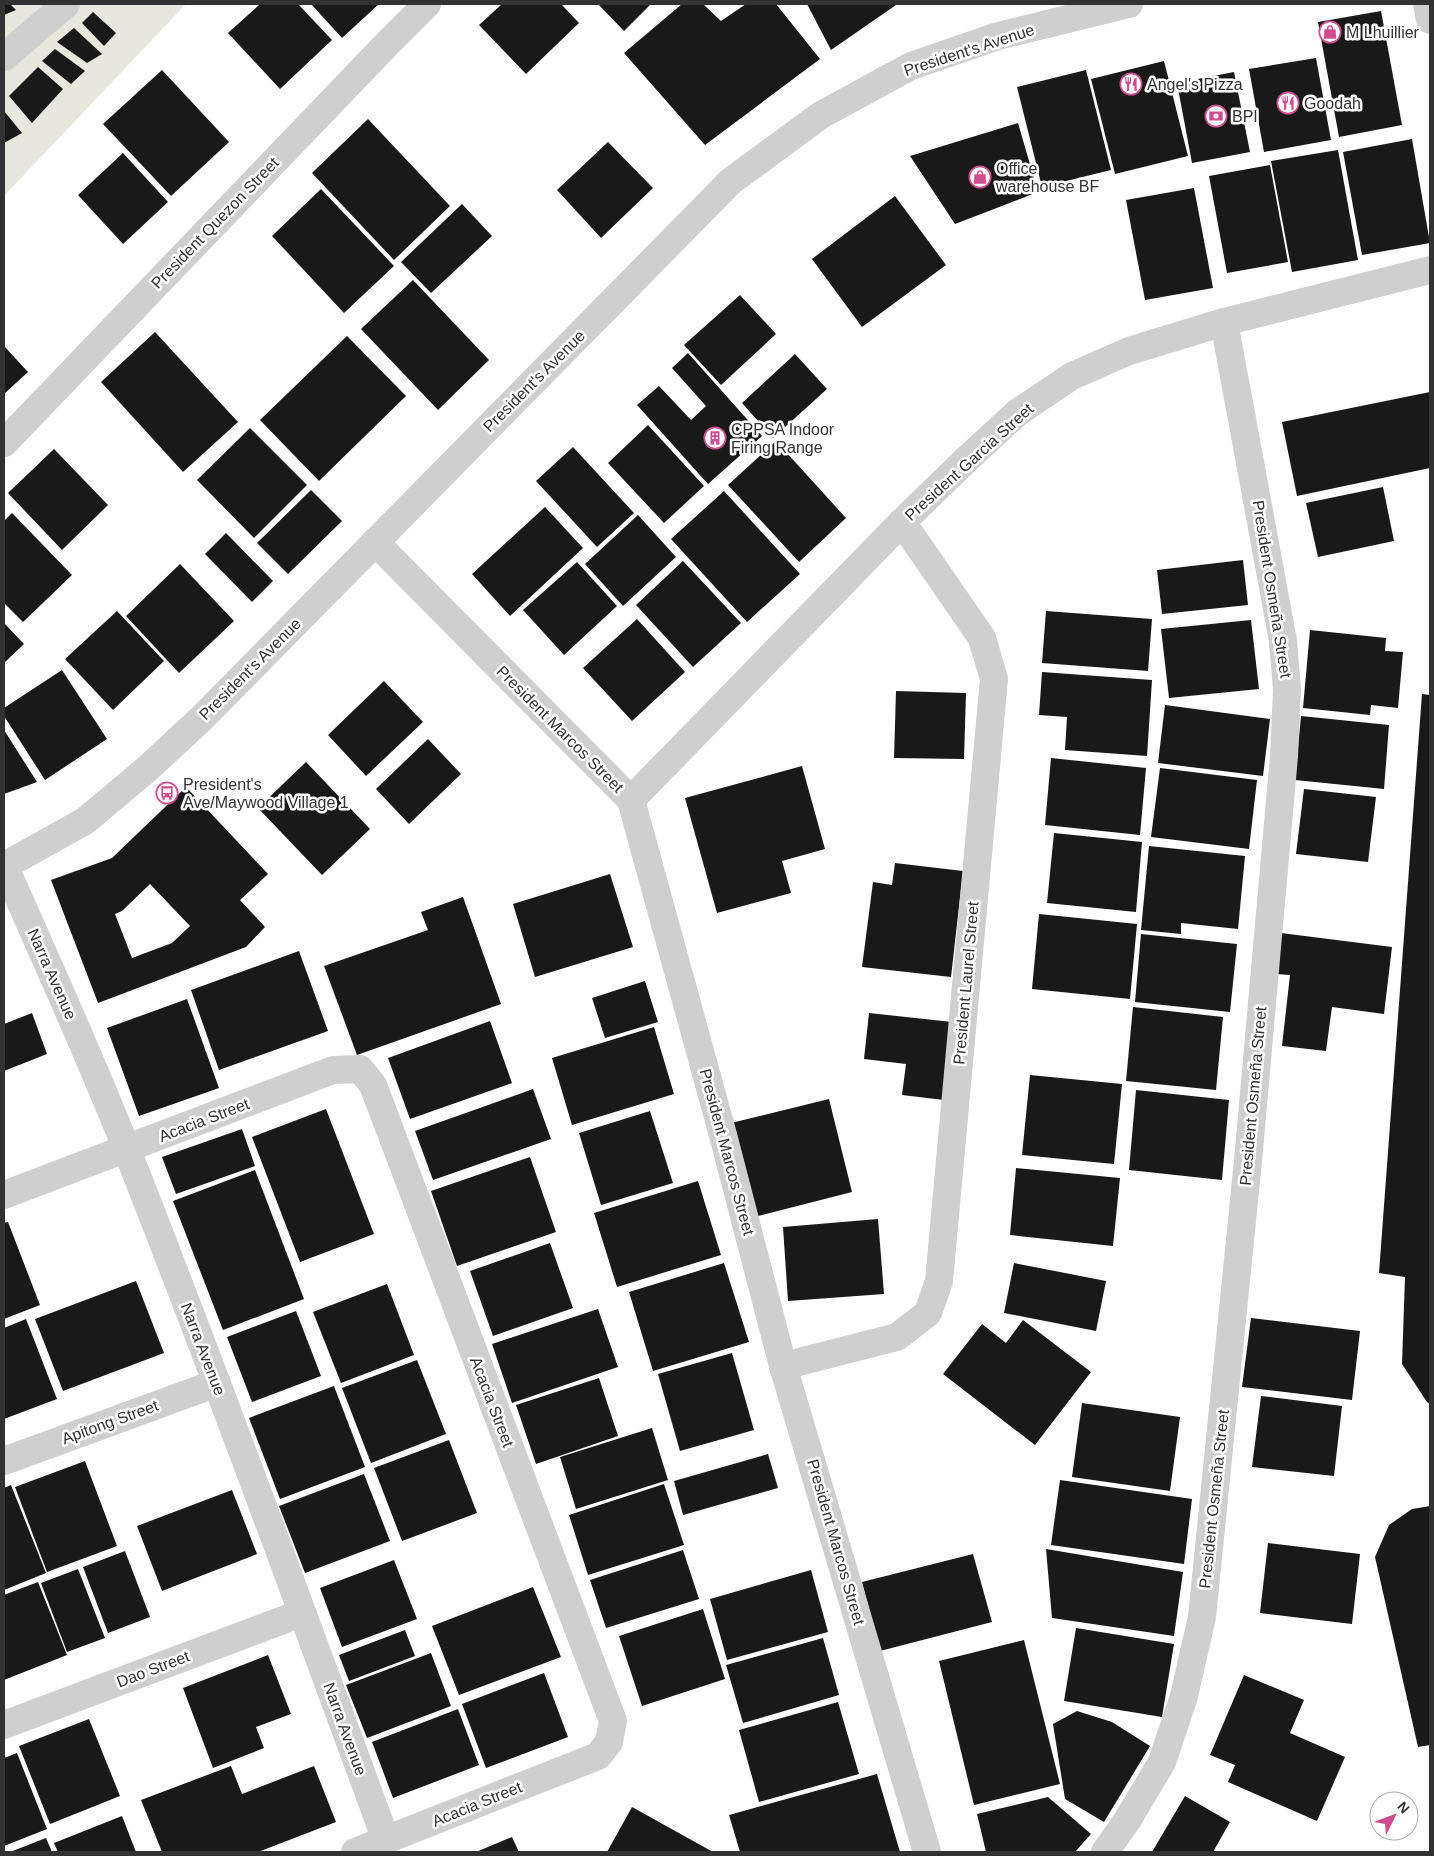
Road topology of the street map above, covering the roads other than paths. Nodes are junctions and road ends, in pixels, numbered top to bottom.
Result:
1 (66, 4) edge
2 (428, 4) edge
3 (1129, 4) edge
4 (1427, 4) edge
5 (1430, 20) edge
6 (4, 57) edge
7 (1430, 270) edge
8 (1224, 322) junction
9 (4, 443) edge
10 (902, 522) junction
11 (374, 542) junction
12 (631, 800) junction
13 (4, 865) edge
14 (126, 1149) junction
15 (4, 1195) edge
16 (783, 1366) junction
17 (217, 1383) junction
18 (4, 1461) edge
19 (302, 1613) junction
20 (4, 1725) edge
21 (386, 1840) junction
22 (356, 1852) edge
23 (927, 1852) edge
24 (1105, 1852) edge

1 - 6 street
2 - 9 street, President Quezon Street
3 - 11 street, President's Avenue
4 - 5 street
7 - 8 street, President Garcia Street
8 - 10 street, President Garcia Street
8 - 24 street, President Osmeña Street
10 - 12 street, President Garcia Street
10 - 16 street, President Laurel Street
11 - 12 street, President Marcos Street
11 - 13 street, President's Avenue
12 - 16 street, President Marcos Street
13 - 14 street, Narra Avenue
14 - 15 street
14 - 17 street, Narra Avenue
14 - 21 street, Acacia Street
16 - 23 street, President Marcos Street
17 - 18 street, Apitong Street
17 - 19 street, Narra Avenue
19 - 20 street, Dao Street
19 - 21 street, Narra Avenue
21 - 22 street

